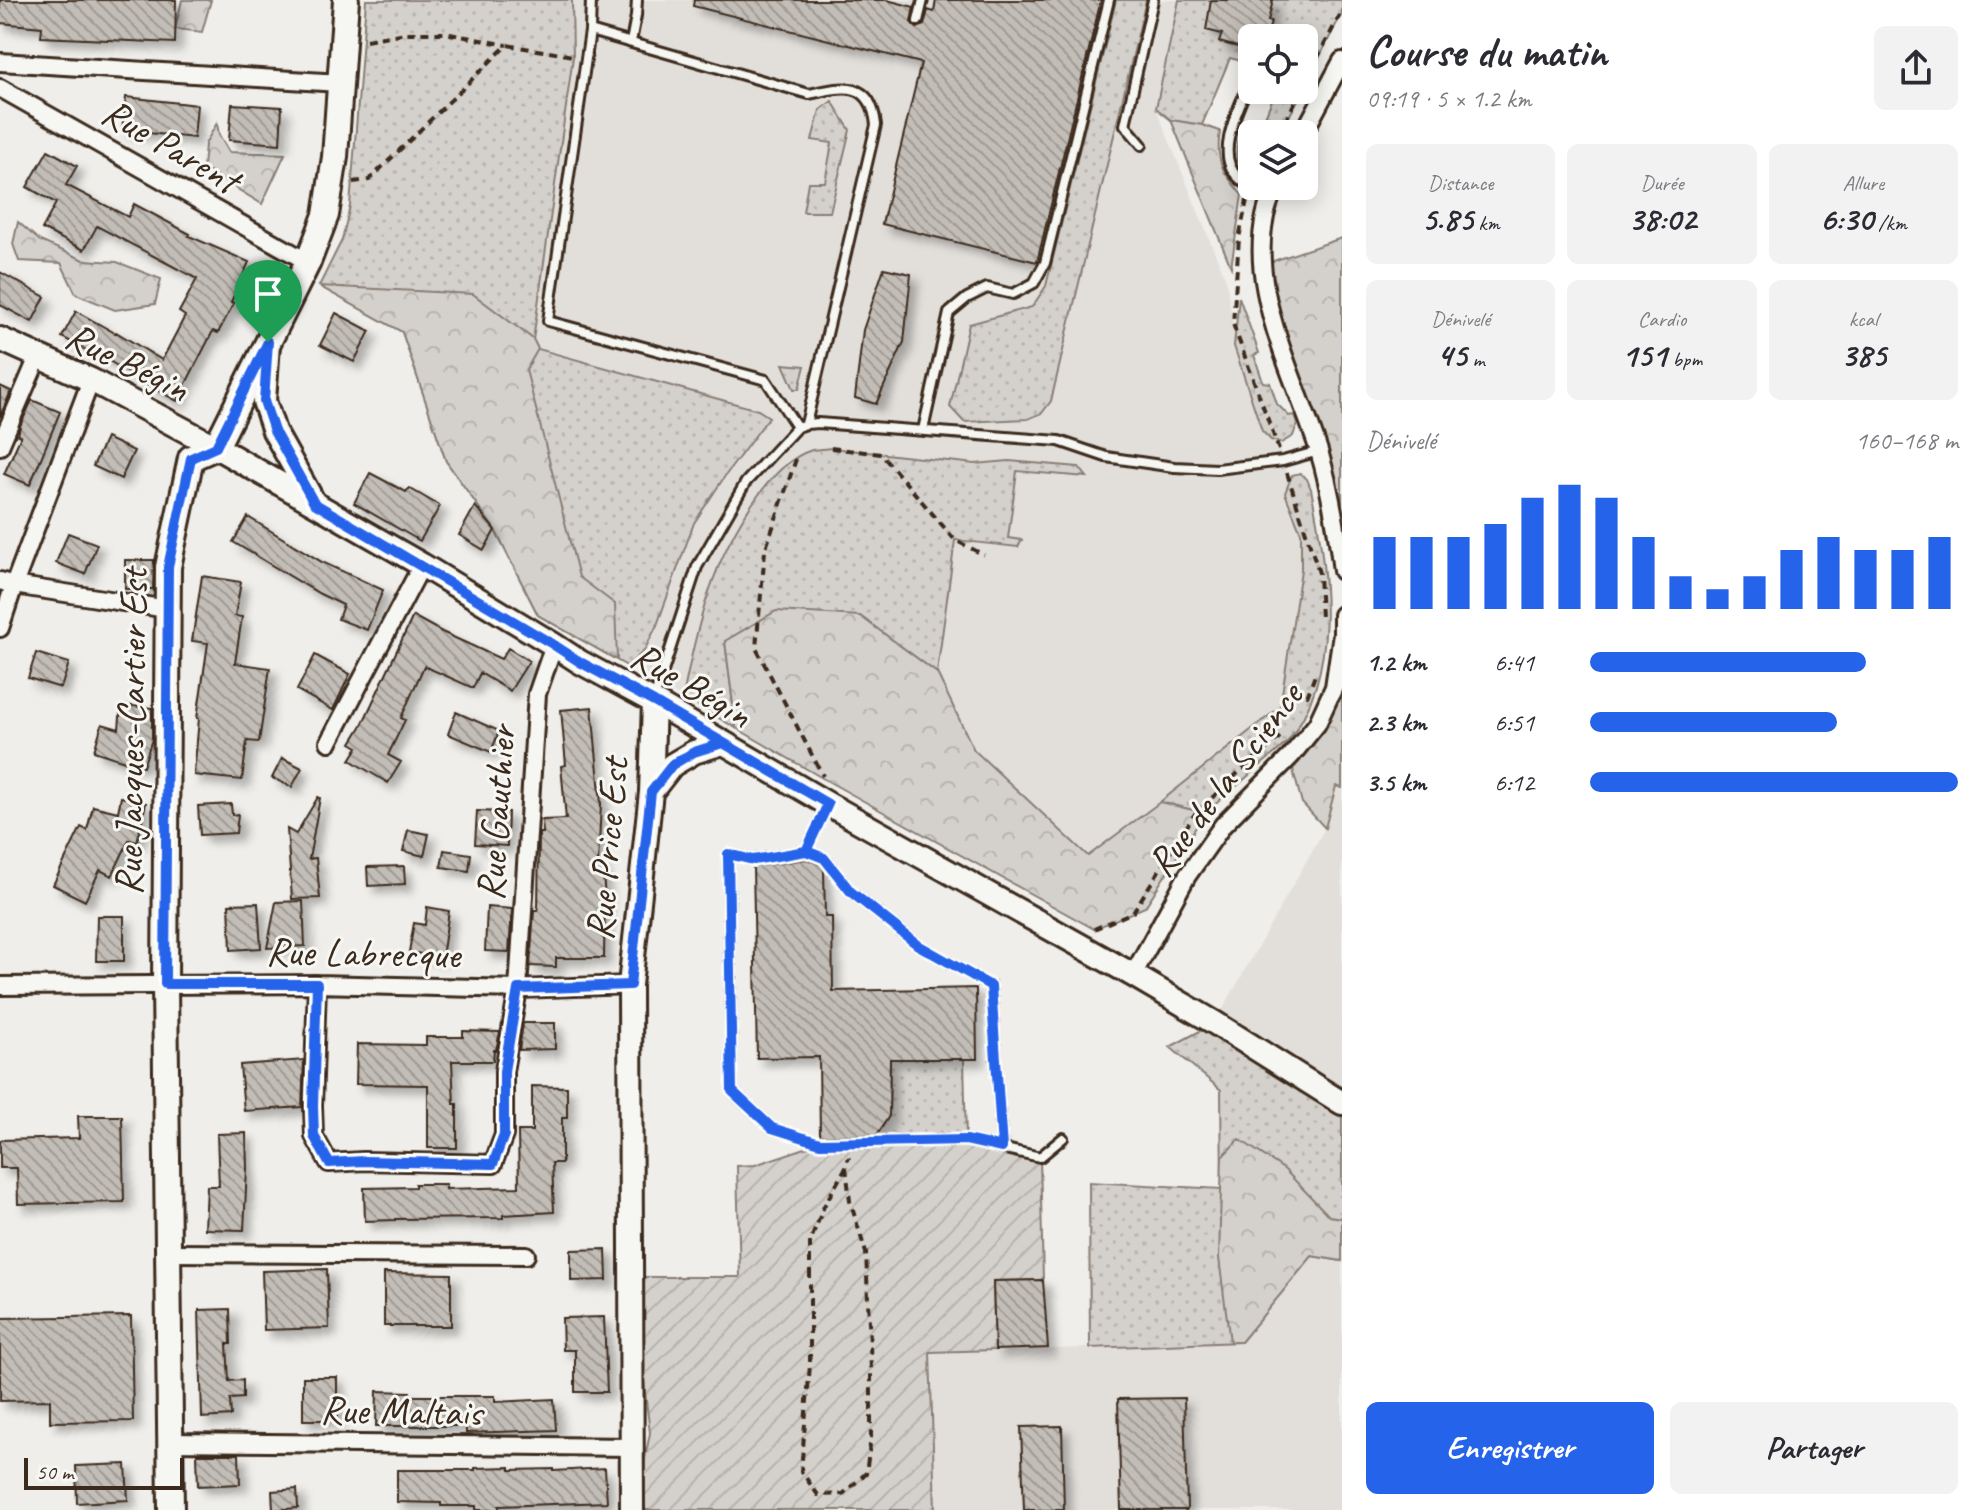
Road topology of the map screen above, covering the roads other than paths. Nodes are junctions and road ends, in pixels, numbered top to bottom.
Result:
1 (346, 0) edge
2 (591, 0) edge
3 (637, 0) edge
4 (923, 0) edge
5 (1109, 0) edge
6 (1153, 0) edge
7 (918, 21) dead end
8 (590, 31) junction
9 (631, 42) junction
10 (1342, 61) edge
11 (0, 62) edge
12 (340, 83) junction
13 (0, 88) edge
14 (1241, 104) edge
15 (1310, 120) edge
16 (1142, 145) dead end
17 (1238, 178) edge
18 (1271, 200) edge
19 (308, 262) junction
20 (0, 339) edge
21 (268, 342) junction
22 (38, 357) junction
23 (91, 380) junction
24 (802, 425) junction
25 (923, 430) junction
26 (0, 446) edge
27 (216, 447) junction
28 (1319, 451) junction
29 (314, 503) junction
30 (422, 565) junction
31 (1342, 571) edge
32 (7, 583) edge
33 (167, 609) junction
34 (1342, 615) edge
35 (0, 628) edge
36 (554, 645) junction
37 (654, 702) junction
38 (329, 742) dead end
39 (723, 743) junction
40 (651, 792) junction
41 (828, 804) junction
42 (806, 851) junction
43 (1133, 975) junction
44 (165, 984) junction
45 (317, 984) junction
46 (630, 985) junction
47 (0, 986) edge
48 (518, 989) junction
49 (1342, 1103) edge
50 (1063, 1138) dead end
51 (1002, 1148) junction
52 (168, 1253) junction
53 (526, 1255) dead end
54 (170, 1442) junction
55 (631, 1447) junction
56 (171, 1510) edge
57 (632, 1510) edge

1 - 12 main road, Rue Jacques-Cartier Est
2 - 8 lane
3 - 9 lane
4 - 7 lane
5 - 25 lane
6 - 16 lane
8 - 9 lane
8 - 24 lane
9 - 24 lane
10 - 15 street
11 - 12 street
12 - 19 main road, Rue Jacques-Cartier Est
13 - 19 street, Rue Parent
14 - 17 lane
18 - 28 street
19 - 21 main road, Rue Jacques-Cartier Est
20 - 22 street, Rue Bégin
21 - 27 main road, Rue Jacques-Cartier Est
21 - 29 street
22 - 23 street, Rue Bégin
22 - 26 street
23 - 27 street, Rue Bégin
23 - 32 street
24 - 25 lane
24 - 37 lane, Rue Price Est
25 - 28 lane
27 - 29 street, Rue Bégin
27 - 33 main road, Rue Jacques-Cartier Est
28 - 31 street
29 - 30 street, Rue Bégin
30 - 36 street, Rue Bégin
30 - 38 street
32 - 33 street
32 - 35 street
33 - 44 main road, Rue Jacques-Cartier Est
34 - 43 street, Rue de la Science
36 - 37 street, Rue Bégin
36 - 48 street, Rue Gauthier
37 - 39 street, Rue Bégin
37 - 40 street, Rue Price Est
39 - 40 street
39 - 41 street, Rue Bégin
40 - 46 street, Rue Price Est
41 - 42 lane
41 - 43 street, Rue Bégin
42 - 51 lane
42 - 51 lane
43 - 49 street, Rue Bégin
44 - 45 street, Rue Labrecque
44 - 47 street, Rue Labrecque
44 - 52 main road, Rue Jacques-Cartier Est
45 - 48 street, Rue Labrecque
45 - 48 street, Rue Gauthier
46 - 48 street, Rue Labrecque
46 - 55 street, Rue Price Est
50 - 51 lane
52 - 53 street
52 - 54 main road, Rue Jacques-Cartier Est
54 - 55 street, Rue Maltais
54 - 56 main road, Rue Jacques-Cartier Est
55 - 57 street, Rue Price Est

